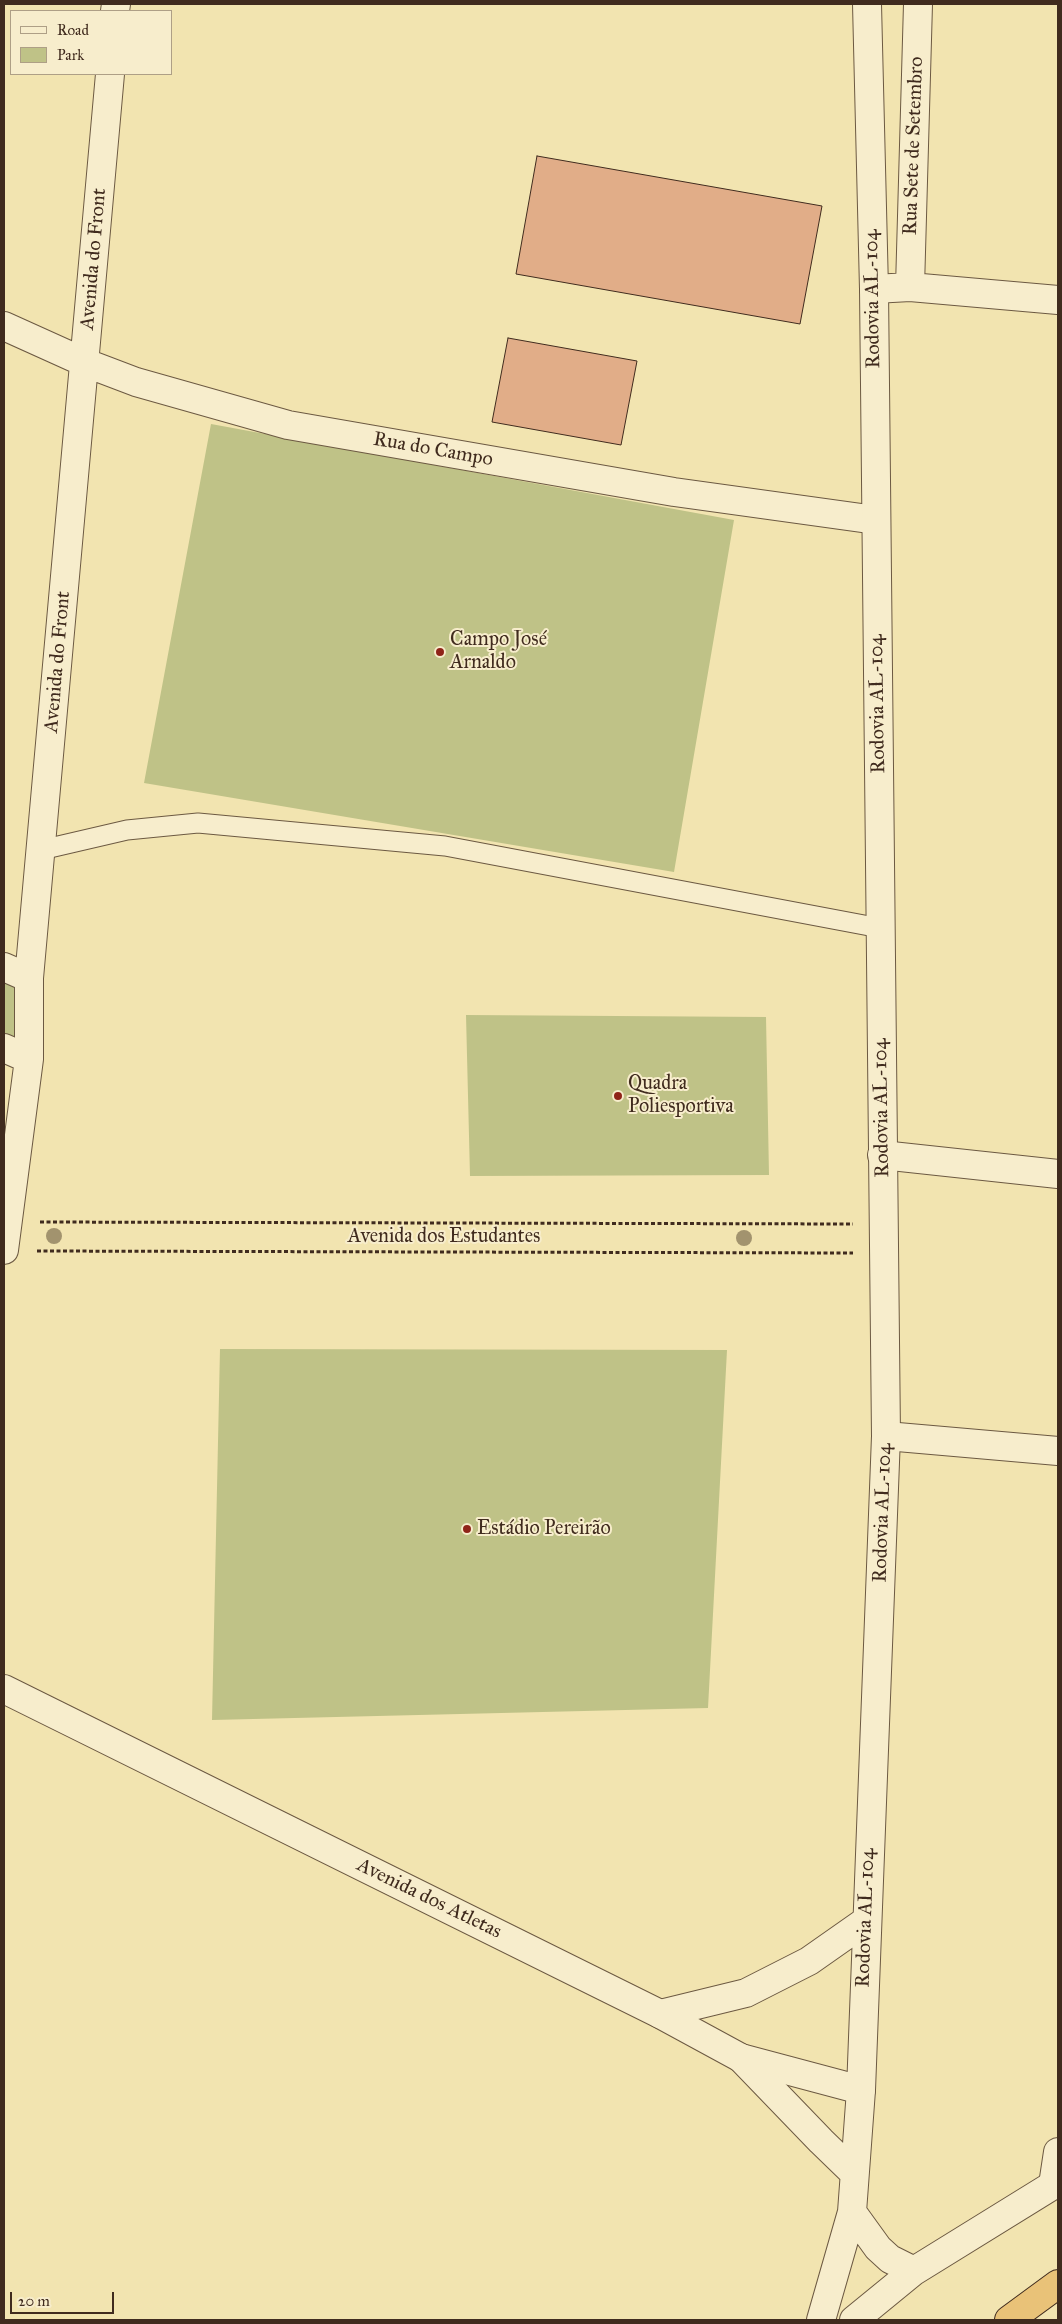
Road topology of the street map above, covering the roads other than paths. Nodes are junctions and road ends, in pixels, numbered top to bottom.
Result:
1 (868, 4) edge
2 (918, 4) edge
3 (110, 75) edge
4 (910, 287) junction
5 (874, 289) junction
6 (1058, 300) edge
7 (4, 326) edge
8 (86, 363) junction
9 (876, 520) junction
10 (41, 850) junction
11 (880, 928) junction
12 (4, 967) edge
13 (29, 978) junction
14 (4, 1048) edge
15 (29, 1059) junction
16 (882, 1155) junction
17 (1058, 1174) edge
18 (4, 1250) edge
19 (886, 1436) junction
20 (1058, 1451) edge
21 (4, 1689) edge
22 (866, 1921) junction
23 (660, 2014) junction
24 (741, 2058) junction
25 (860, 2090) junction
26 (1058, 2152) edge
27 (854, 2173) junction
28 (1056, 2184) edge
29 (852, 2212) junction
30 (914, 2271) junction
31 (1058, 2284) edge
32 (821, 2320) edge
33 (854, 2320) edge
34 (1009, 2320) edge

1 - 5 street, Rodovia AL-104
2 - 4 street, Rua Sete de Setembro
3 - 8 street, Avenida do Front
4 - 5 street
4 - 6 street
5 - 9 street, Rodovia AL-104
7 - 8 street, Rua do Campo
8 - 9 street, Rua do Campo
8 - 10 street, Avenida do Front
9 - 11 street, Rodovia AL-104
10 - 11 lane
10 - 13 street, Avenida do Front
11 - 16 street, Rodovia AL-104
12 - 13 street
13 - 15 street, Avenida do Front
14 - 15 street
15 - 18 street, Avenida do Front
16 - 17 street
16 - 19 street, Rodovia AL-104
19 - 20 street
19 - 22 street, Rodovia AL-104
21 - 23 street, Avenida dos Atletas
22 - 23 street
22 - 25 street, Rodovia AL-104
23 - 24 street, Avenida dos Atletas
24 - 25 street, Avenida dos Atletas
24 - 27 street
25 - 27 street, Rodovia AL-104
26 - 28 street
27 - 29 street, Rodovia AL-104
28 - 30 street
29 - 30 street
29 - 32 street, Rodovia AL-104
30 - 33 street
31 - 34 highway

